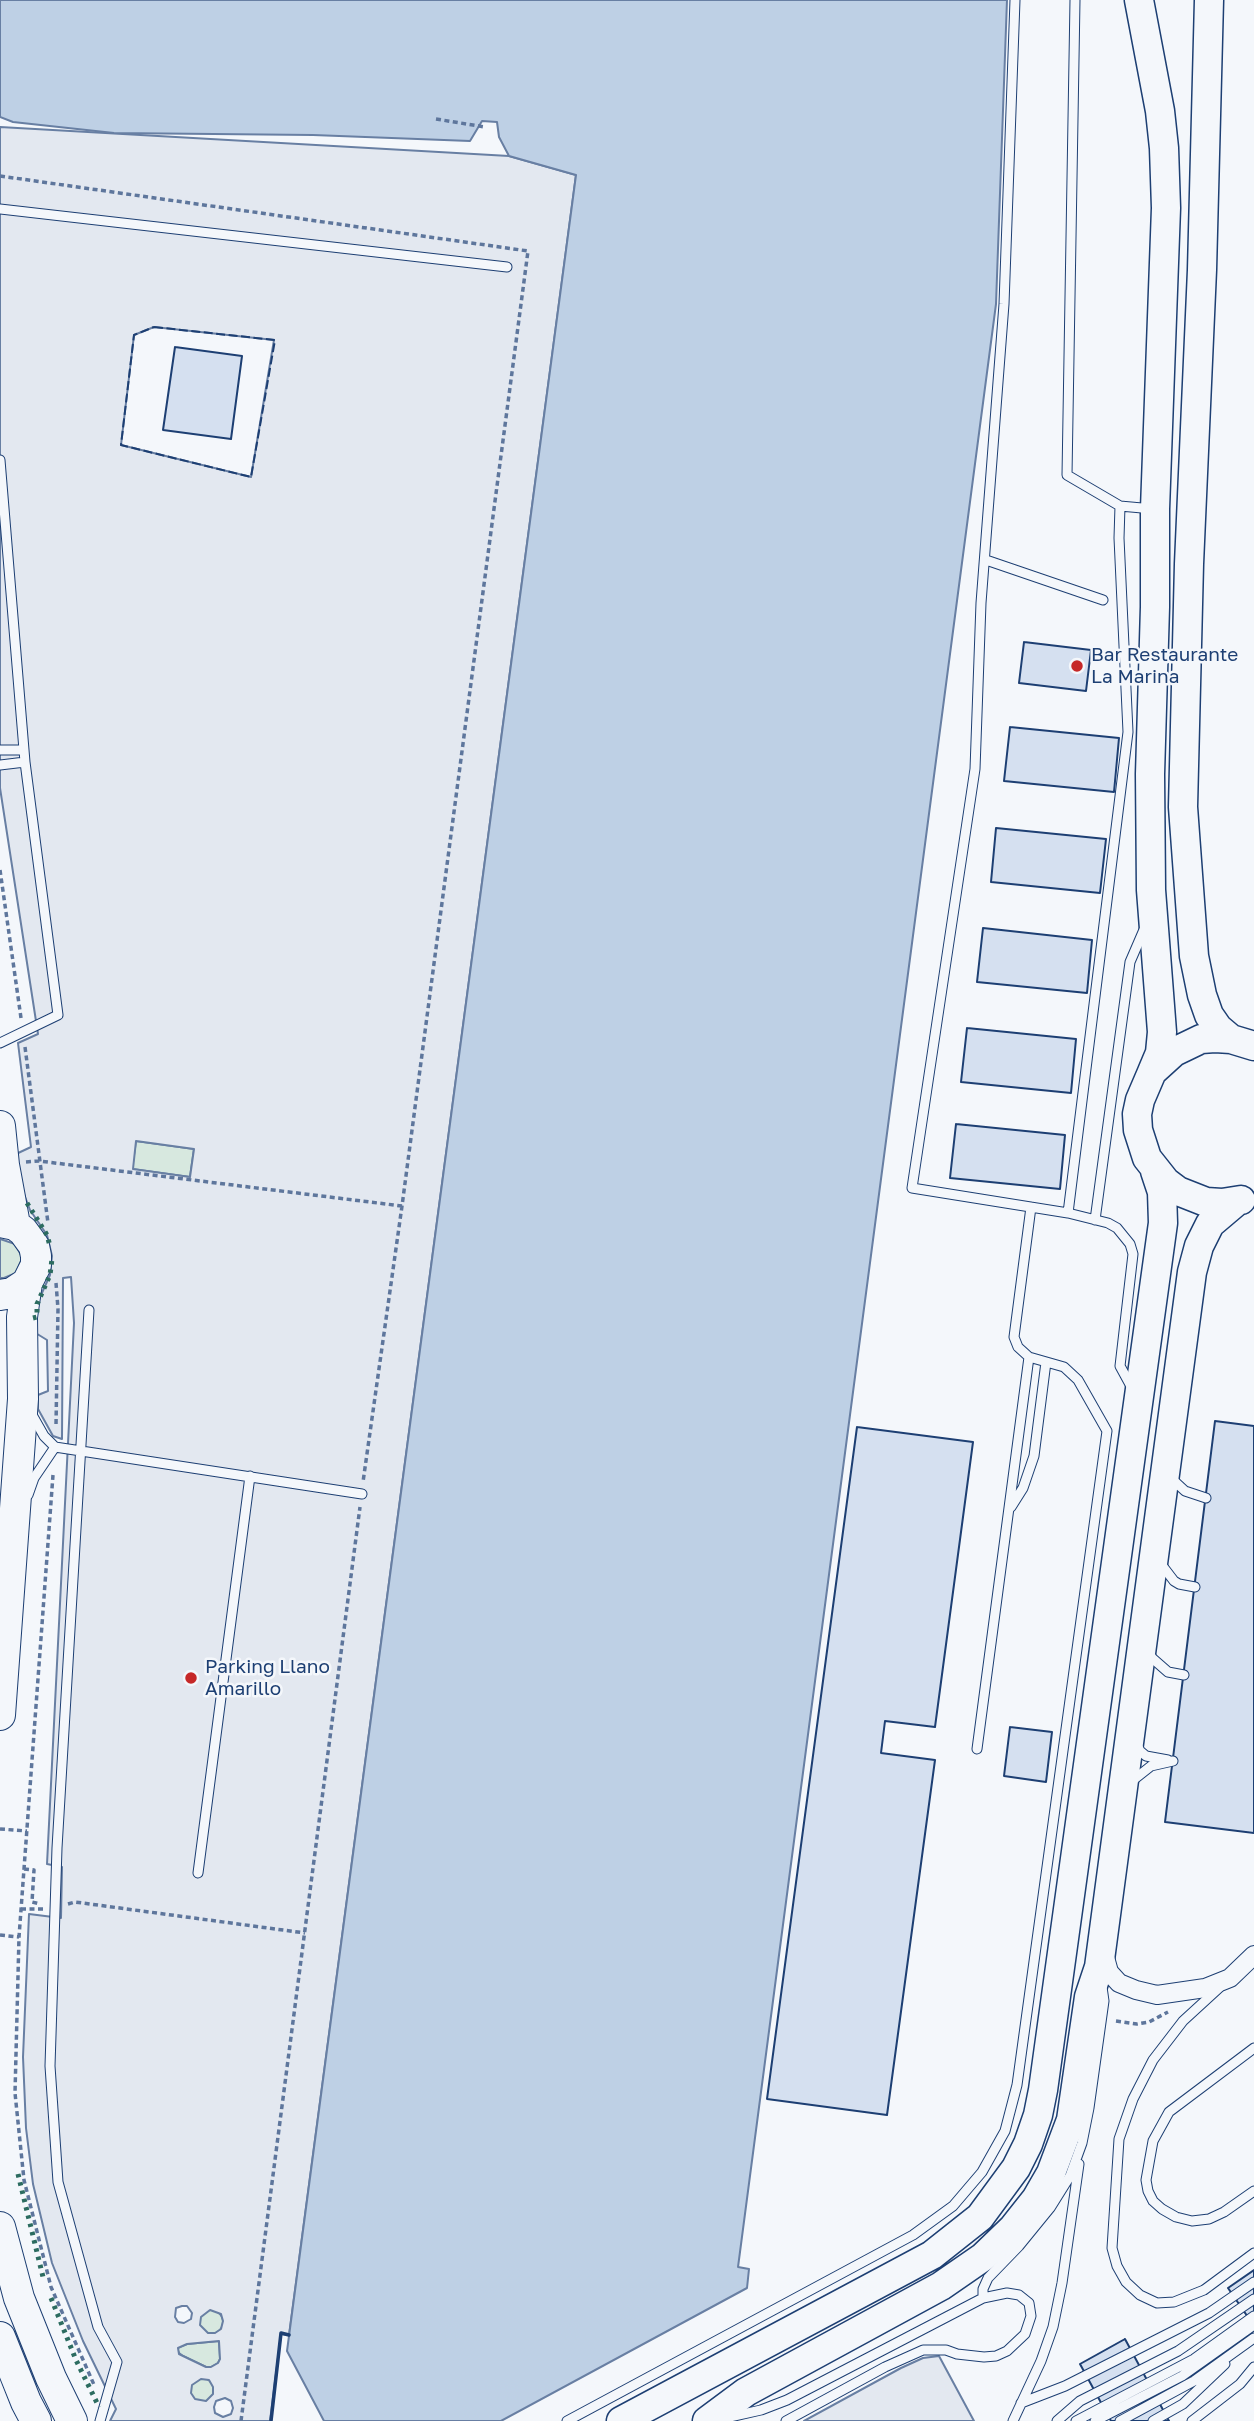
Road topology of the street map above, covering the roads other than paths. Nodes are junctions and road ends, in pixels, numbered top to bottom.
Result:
1 (1015, 0) edge
2 (1075, 0) edge
3 (1139, 0) edge
4 (1209, 0) edge
5 (0, 209) edge
6 (507, 267) dead end
7 (0, 460) edge
8 (1120, 506) junction
9 (1155, 509) junction
10 (986, 559) junction
11 (1103, 600) dead end
12 (0, 750) edge
13 (24, 750) junction
14 (25, 762) junction
15 (0, 765) edge
16 (1153, 911) junction
17 (1242, 1042) edge
18 (0, 1043) edge
19 (1152, 1072) junction
20 (0, 1126) edge
21 (1155, 1171) junction
22 (1245, 1199) edge
23 (1031, 1207) junction
24 (1068, 1213) junction
25 (1095, 1220) junction
26 (8, 1224) edge
27 (41, 1283) junction
28 (0, 1295) edge
29 (89, 1310) dead end
30 (1029, 1357) junction
31 (1046, 1362) junction
32 (23, 1399) junction
33 (1139, 1401) junction
34 (55, 1447) junction
35 (82, 1449) junction
36 (1166, 1462) junction
37 (250, 1476) junction
38 (362, 1494) road end
39 (1206, 1498) dead end
40 (1009, 1511) junction
41 (12, 1543) junction
42 (1154, 1545) junction
43 (1195, 1587) dead end
44 (1143, 1637) junction
45 (1184, 1675) dead end
46 (0, 1715) edge
47 (1131, 1731) junction
48 (977, 1749) dead end
49 (1122, 1792) junction
50 (198, 1873) dead end
51 (1254, 1955) edge
52 (1100, 1956) junction
53 (1230, 1978) junction
54 (1254, 2048) edge
55 (1082, 2143) junction
56 (1254, 2190) edge
57 (0, 2227) edge
58 (1254, 2253) edge
59 (1254, 2282) edge
60 (984, 2298) junction
61 (1254, 2299) edge
62 (1254, 2316) edge
63 (1254, 2325) edge
64 (0, 2337) edge
65 (1254, 2338) edge
66 (1235, 2353) junction
67 (1254, 2367) edge
68 (1254, 2377) edge
69 (1240, 2384) junction
70 (1021, 2403) junction
71 (36, 2421) edge
72 (72, 2421) edge
73 (100, 2421) edge
74 (567, 2421) edge
75 (621, 2421) edge
76 (710, 2421) edge
77 (786, 2421) edge
78 (1013, 2421) edge
79 (1056, 2421) edge
80 (1076, 2421) edge
81 (1095, 2421) edge
82 (1120, 2421) edge
83 (1153, 2421) edge
84 (1192, 2421) edge

1 - 10 lane
2 - 8 lane
3 - 9 main road
4 - 17 main road
5 - 6 lane
7 - 13 lane
8 - 9 lane
8 - 24 lane
9 - 16 main road
10 - 11 lane
10 - 23 lane
12 - 13 lane
13 - 14 lane
14 - 15 lane
14 - 18 lane
16 - 19 main road
16 - 25 lane
17 - 19 main road
19 - 21 main road
20 - 26 highway
21 - 22 main road
21 - 33 main road
22 - 36 main road
23 - 24 lane
23 - 30 lane
24 - 25 lane
25 - 33 lane
26 - 27 highway
27 - 28 highway
27 - 32 highway
29 - 35 lane
30 - 31 lane
30 - 40 lane
31 - 40 lane
31 - 74 lane
32 - 34 lane
32 - 41 highway
33 - 75 main road
34 - 35 lane
34 - 41 lane
35 - 37 lane
35 - 73 lane
36 - 39 lane
36 - 42 main road
37 - 38 lane
37 - 50 lane
40 - 48 lane
41 - 46 highway
42 - 43 lane
42 - 44 main road
44 - 45 lane
44 - 47 main road
47 - 49 main road
47 - 49 lane
49 - 52 main road
51 - 53 street
52 - 53 street
52 - 55 lane
52 - 76 main road
53 - 58 lane
54 - 56 lane
55 - 60 lane
55 - 70 lane
57 - 72 highway
59 - 70 lane
60 - 76 lane
60 - 77 lane
61 - 79 lane
62 - 80 lane
63 - 81 lane
64 - 71 highway
65 - 66 lane
66 - 82 lane
66 - 83 lane
67 - 69 lane
68 - 69 lane
69 - 84 lane
70 - 78 lane

